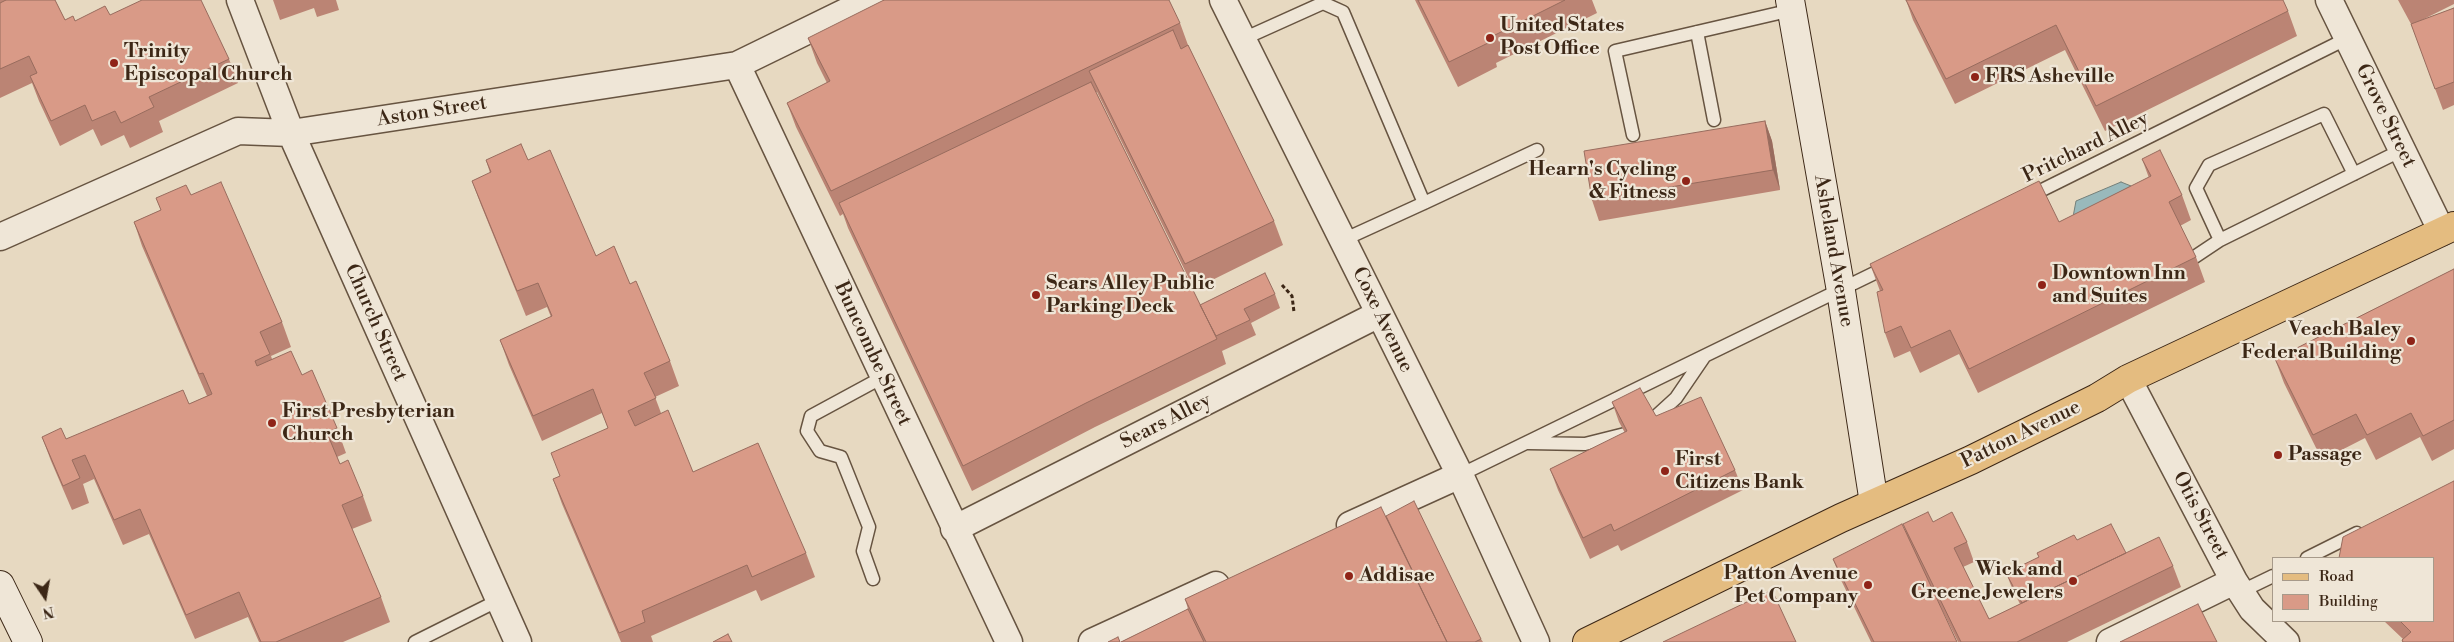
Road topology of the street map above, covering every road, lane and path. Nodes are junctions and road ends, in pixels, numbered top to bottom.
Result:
1 (240, 0) edge
2 (870, 0) edge
3 (1223, 0) edge
4 (2329, 0) edge
5 (1791, 5) edge
6 (1697, 32) junction
7 (2348, 38) junction
8 (1243, 39) junction
9 (737, 65) junction
10 (1714, 120) dead end
11 (291, 133) junction
12 (1633, 135) dead end
13 (1537, 150) dead end
14 (2402, 150) junction
15 (2354, 174) junction
16 (2019, 202) edge
17 (1424, 203) junction
18 (2448, 229) edge
19 (0, 237) edge
20 (1343, 240) junction
21 (2220, 240) junction
22 (2192, 258) edge
23 (1903, 260) edge
24 (1282, 285) dead end
25 (1841, 290) junction
26 (1294, 312) dead end
27 (1378, 314) junction
28 (1704, 357) junction
29 (883, 377) junction
30 (2128, 380) junction
31 (1526, 443) junction
32 (1460, 476) junction
33 (1874, 503) junction
34 (2369, 528) edge
35 (954, 529) junction
36 (1328, 535) edge
37 (2309, 557) edge
38 (1241, 574) edge
39 (2272, 576) edge
40 (873, 579) dead end
41 (0, 585) edge
42 (2238, 586) junction
43 (499, 600) junction
44 (28, 642) edge
45 (415, 642) edge
46 (518, 642) edge
47 (1009, 642) edge
48 (1092, 642) edge
49 (1536, 642) edge
50 (1587, 642) edge
51 (2110, 642) edge
52 (2286, 642) edge

1 - 11 street, Church Street
2 - 9 street, Aston Street
3 - 8 street, Coxe Avenue
4 - 7 street, Grove Street
5 - 6 lane
5 - 25 main road, Asheland Avenue
6 - 10 lane
6 - 12 lane
7 - 14 street, Grove Street
7 - 16 lane, Pritchard Alley
8 - 17 lane
8 - 20 street, Coxe Avenue
9 - 11 street, Aston Street
9 - 29 street, Buncombe Street
11 - 19 street, Aston Street
11 - 43 street, Church Street
13 - 17 lane
14 - 15 lane
14 - 18 street, Grove Street
15 - 21 lane
15 - 21 lane
17 - 20 lane
18 - 30 main road, Patton Avenue
20 - 27 street, Coxe Avenue
21 - 22 lane
23 - 25 lane
24 - 26 path
25 - 28 lane
25 - 33 main road, Asheland Avenue
27 - 32 street, Coxe Avenue
27 - 35 street, Sears Alley
28 - 31 lane
28 - 31 lane
29 - 35 street, Buncombe Street
29 - 40 lane
30 - 33 main road, Patton Avenue
30 - 42 street, Otis Street
31 - 32 lane
32 - 36 street
32 - 49 street, Coxe Avenue
33 - 50 main road, Patton Avenue
34 - 37 lane
35 - 47 street, Buncombe Street
38 - 48 street
39 - 42 lane
41 - 44 main road
42 - 51 street
42 - 52 street, Otis Street
43 - 45 lane
43 - 46 street, Church Street

